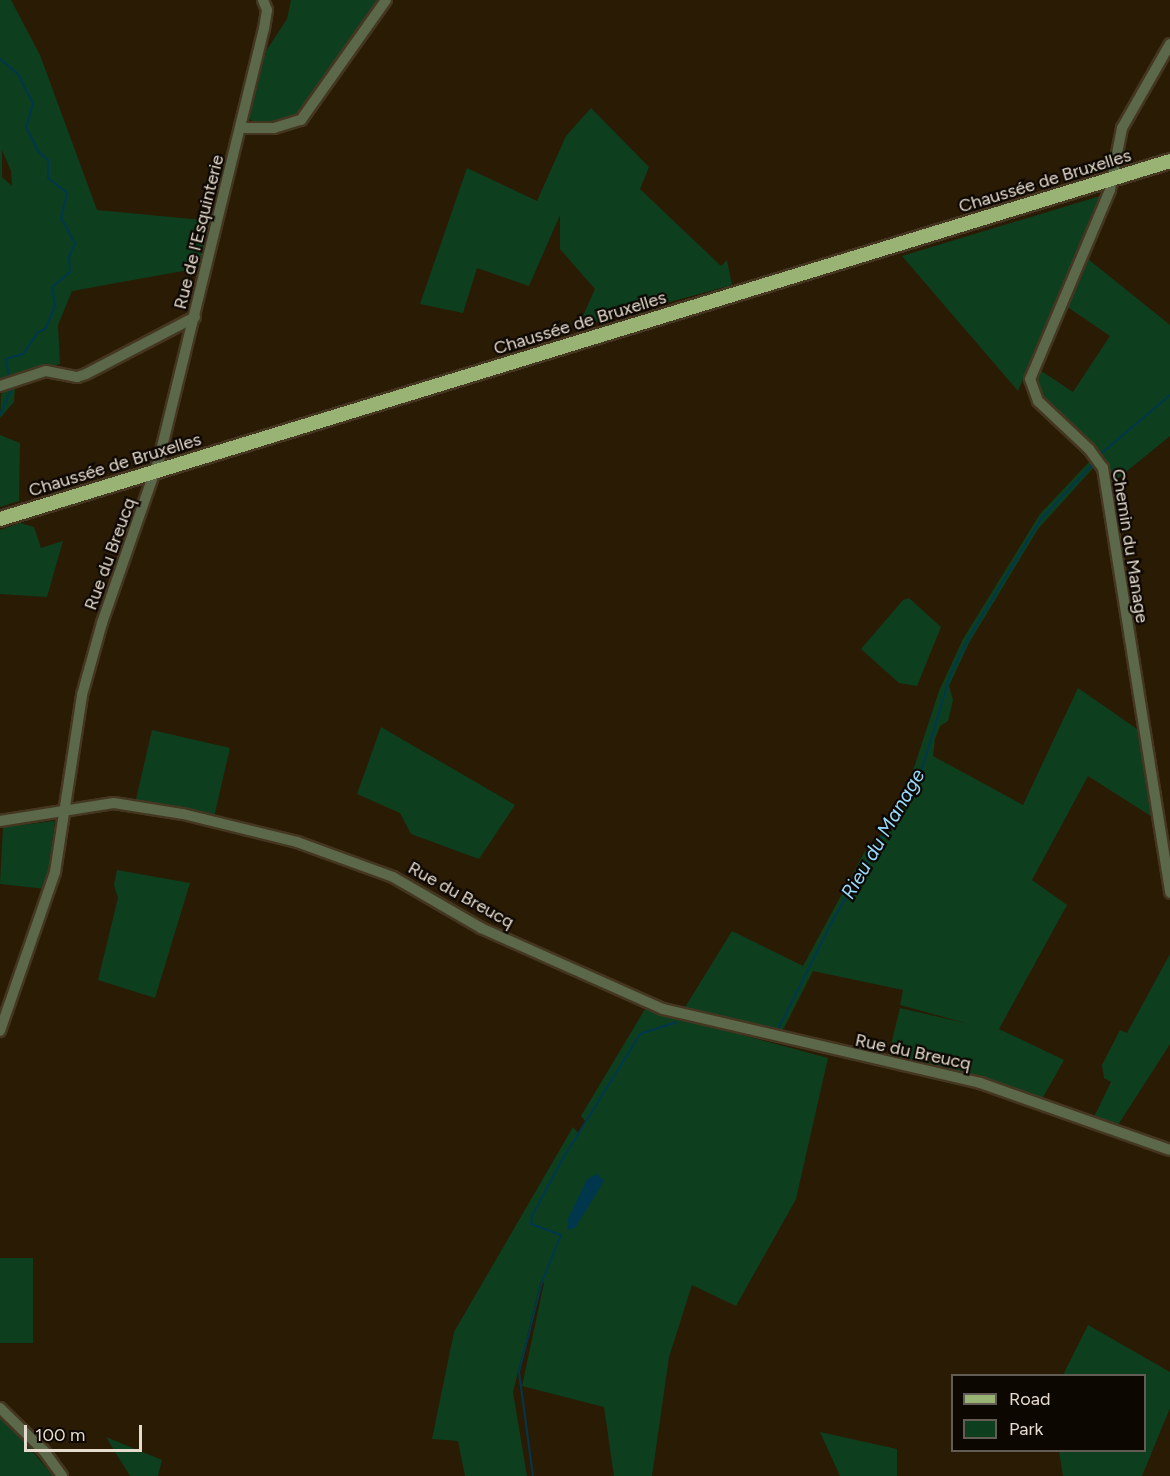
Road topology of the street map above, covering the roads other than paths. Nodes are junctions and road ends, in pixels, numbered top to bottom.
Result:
1 (263, 0) edge
2 (386, 0) edge
3 (1170, 44) edge
4 (241, 128) junction
5 (1170, 161) edge
6 (1111, 179) junction
7 (195, 317) junction
8 (0, 386) edge
9 (155, 471) junction
10 (0, 519) edge
11 (65, 809) junction
12 (0, 821) edge
13 (1170, 893) edge
14 (0, 1031) edge
15 (1170, 1149) edge
16 (0, 1408) edge
17 (62, 1476) edge

1 - 4 street, Rue de l'Esquinterie
2 - 4 street
3 - 6 street, Chemin du Manage
4 - 7 street, Rue de l'Esquinterie
5 - 6 main road, Chaussée de Bruxelles
6 - 9 main road, Chaussée de Bruxelles
6 - 13 street, Chemin du Manage
7 - 8 street
7 - 9 street, Rue de l'Esquinterie
9 - 10 main road, Chaussée de Bruxelles
9 - 11 street, Rue du Breucq
11 - 12 street
11 - 14 street
11 - 15 street, Rue du Breucq
16 - 17 street

